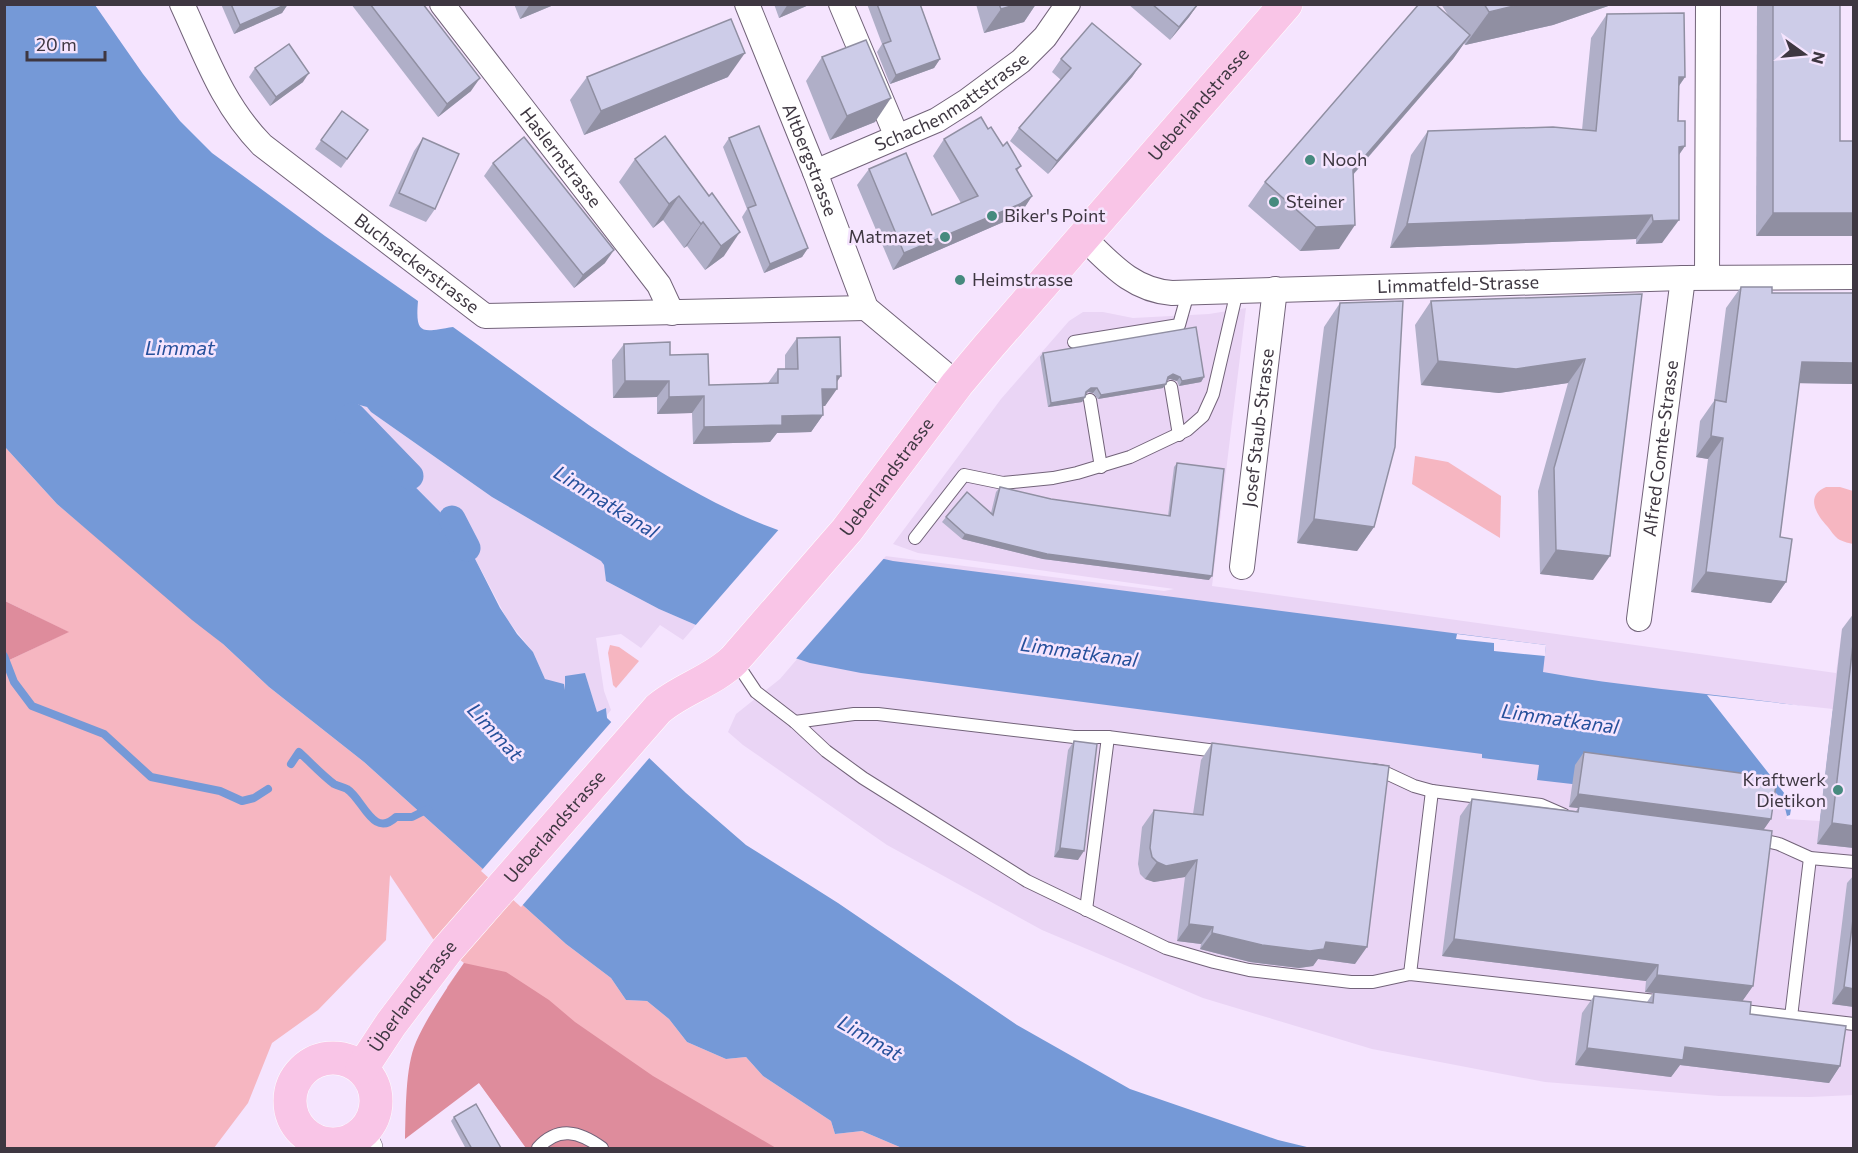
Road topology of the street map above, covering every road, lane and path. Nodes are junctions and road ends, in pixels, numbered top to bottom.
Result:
1 (182, 4) edge
2 (442, 4) edge
3 (747, 4) edge
4 (841, 4) edge
5 (1068, 4) edge
6 (1286, 4) edge
7 (1708, 4) edge
8 (897, 137) junction
9 (815, 171) junction
10 (1083, 237) junction
11 (1707, 277) junction
12 (1683, 278) junction
13 (1854, 278) edge
14 (1275, 289) junction
15 (1237, 291) junction
16 (1188, 293) junction
17 (866, 308) junction
18 (672, 313) junction
19 (1074, 342) dead end
20 (957, 384) junction
21 (1171, 387) dead end
22 (1090, 400) dead end
23 (1179, 435) junction
24 (1101, 467) junction
25 (915, 538) dead end
26 (1242, 567) dead end
27 (1639, 619) dead end
28 (734, 660) junction
29 (795, 722) junction
30 (1108, 737) junction
31 (1236, 753) edge
32 (1363, 769) edge
33 (1432, 791) junction
34 (1579, 817) edge
35 (1739, 837) edge
36 (1810, 858) junction
37 (1854, 862) edge
38 (1086, 910) junction
39 (467, 927) joint
40 (1410, 974) junction
41 (1672, 1003) edge
42 (1720, 1009) edge
43 (1791, 1017) junction
44 (1854, 1024) edge
45 (362, 1068) junction
46 (293, 1140) edge
47 (363, 1142) edge
48 (538, 1149) edge
49 (602, 1149) edge

1 - 18 street, Buchsackerstrasse
2 - 18 street, Haslernstrasse
3 - 9 street, Altbergstrasse
4 - 8 street
5 - 8 street, Schachenmattstrasse
6 - 10 main road, Ueberlandstrasse
7 - 11 street
8 - 9 street, Schachenmattstrasse
9 - 17 street, Altbergstrasse
10 - 16 street, Limmatfeld-Strasse
10 - 20 main road, Ueberlandstrasse
11 - 12 street, Limmatfeld-Strasse
11 - 13 street, Limmatfeld-Strasse
12 - 14 street, Limmatfeld-Strasse
12 - 27 street, Alfred Comte-Strasse
14 - 15 street, Limmatfeld-Strasse
14 - 26 street, Josef Staub-Strasse
15 - 16 street, Limmatfeld-Strasse
15 - 23 lane
16 - 19 lane
17 - 18 street, Buchsackerstrasse
17 - 20 street, Altbergstrasse
20 - 28 main road, Ueberlandstrasse
21 - 23 lane
22 - 24 lane
23 - 24 lane
24 - 25 lane
28 - 29 lane
28 - 39 main road, Ueberlandstrasse
29 - 30 lane
29 - 38 lane
30 - 31 lane
30 - 38 lane
32 - 33 lane
33 - 34 lane
33 - 40 lane
35 - 36 lane
36 - 37 lane
36 - 43 lane
38 - 40 lane
39 - 45 main road, Überlandstrasse
40 - 41 lane
42 - 43 lane
43 - 44 lane
45 - 46 main road, Überlandstrasse
45 - 47 main road, Überlandstrasse
46 - 47 main road, Überlandstrasse
48 - 49 lane

